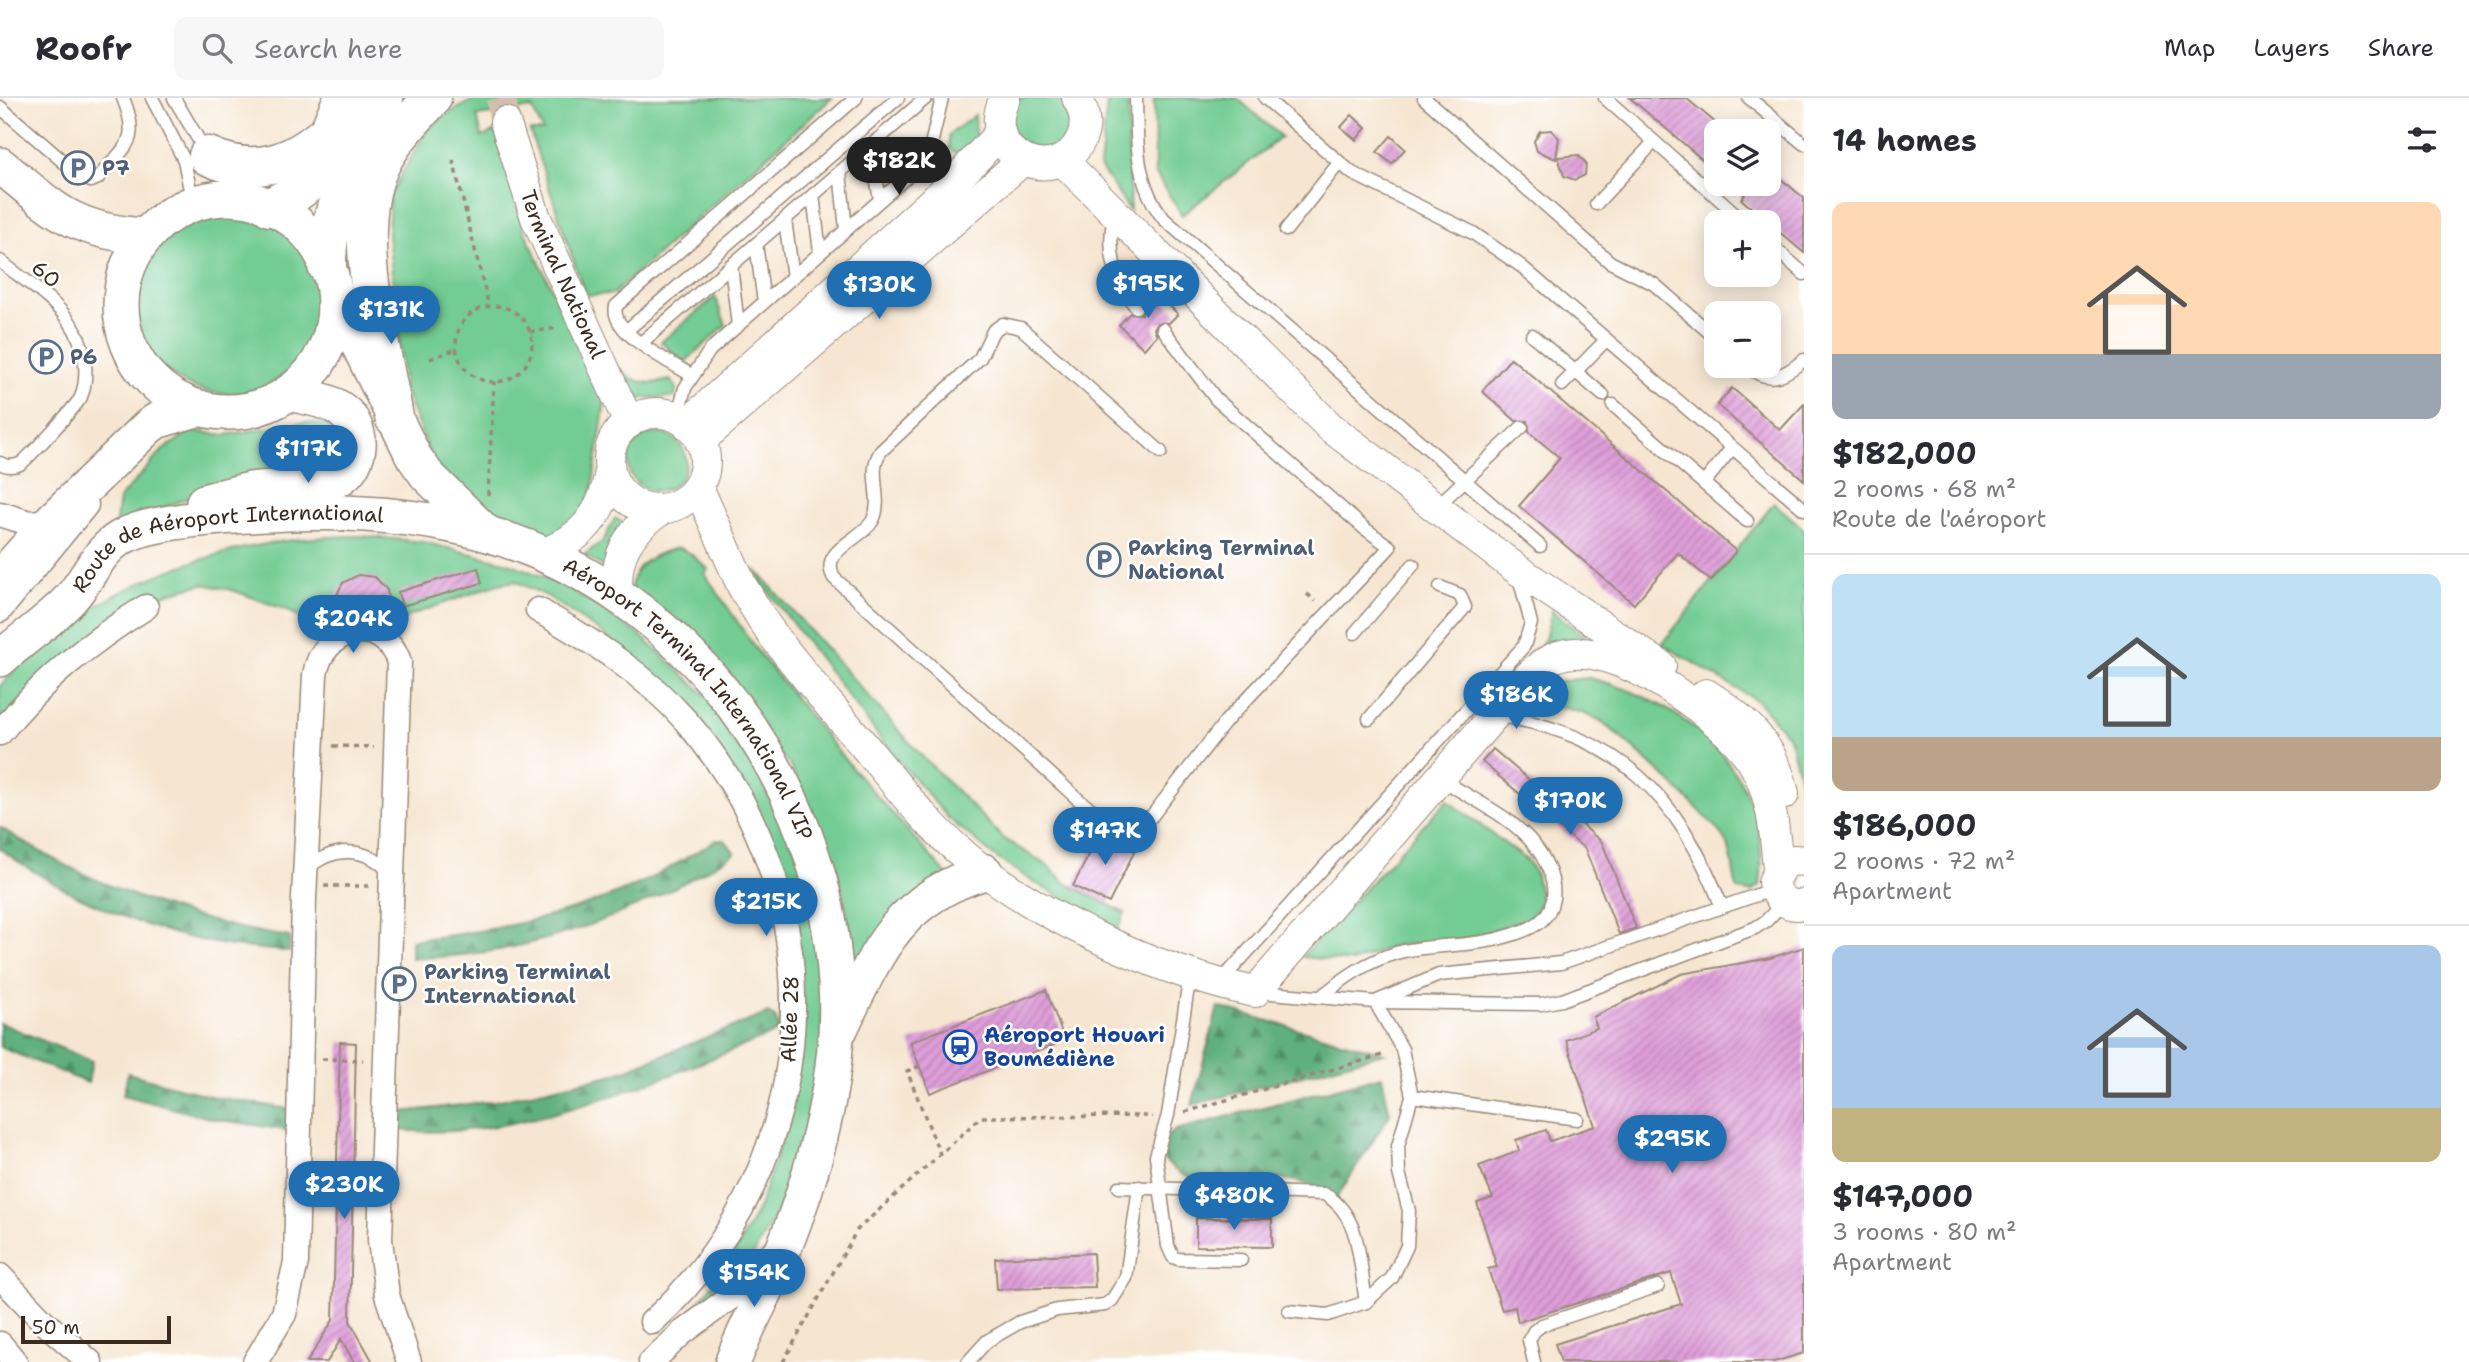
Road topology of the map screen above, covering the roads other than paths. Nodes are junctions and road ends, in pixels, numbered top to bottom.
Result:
1 (123, 98) edge
2 (152, 98) edge
3 (174, 98) edge
4 (384, 98) edge
5 (856, 98) edge
6 (898, 98) edge
7 (926, 98) edge
8 (942, 98) edge
9 (1005, 98) edge
10 (1136, 98) edge
11 (1265, 98) edge
12 (1424, 98) edge
13 (1605, 98) edge
14 (1749, 98) edge
15 (1083, 100) edge
16 (426, 105) edge
17 (0, 107) edge
18 (336, 114) edge
19 (505, 122) tunnel mouth
20 (1000, 133) junction
21 (1654, 142) junction
22 (1804, 144) edge
23 (870, 146) junction
24 (208, 156) junction
25 (926, 158) junction
26 (1023, 160) junction
27 (1062, 160) junction
28 (1339, 163) junction
29 (0, 164) edge
30 (840, 172) junction
31 (957, 179) junction
32 (813, 195) junction
33 (880, 199) junction
34 (193, 204) junction
35 (260, 204) junction
36 (1596, 204) dead end
37 (1731, 210) edge
38 (1115, 212) junction
39 (785, 220) junction
40 (846, 229) junction
41 (1286, 230) dead end
42 (146, 236) junction
43 (757, 244) junction
44 (820, 252) junction
45 (1781, 254) edge
46 (0, 261) edge
47 (731, 265) junction
48 (327, 266) junction
49 (1804, 274) edge
50 (793, 277) junction
51 (764, 302) junction
52 (335, 305) junction
53 (1136, 307) dead end
54 (738, 326) junction
55 (1704, 327) edge
56 (1163, 329) dead end
57 (626, 331) junction
58 (1532, 335) dead end
59 (1606, 340) junction
60 (641, 343) junction
61 (1804, 360) edge
62 (1575, 371) junction
63 (691, 375) junction
64 (1781, 376) edge
65 (1562, 385) dead end
66 (288, 393) junction
67 (1603, 395) dead end
68 (1613, 405) dead end
69 (200, 408) junction
70 (394, 417) junction
71 (629, 423) junction
72 (1522, 427) dead end
73 (688, 428) junction
74 (1732, 448) junction
75 (121, 452) junction
76 (1161, 452) dead end
77 (0, 463) edge
78 (610, 472) junction
79 (1465, 481) junction
80 (1704, 483) junction
81 (698, 487) junction
82 (1436, 508) junction
83 (663, 509) junction
84 (1804, 509) edge
85 (0, 514) edge
86 (51, 521) junction
87 (1747, 521) dead end
88 (130, 533) junction
89 (486, 533) junction
90 (1540, 546) dead end
91 (542, 554) junction
92 (1413, 565) dead end
93 (1518, 570) junction
94 (0, 578) edge
95 (1440, 587) dead end
96 (618, 596) junction
97 (146, 607) dead end
98 (0, 610) edge
99 (538, 610) dead end
100 (1355, 633) dead end
101 (0, 659) edge
102 (1496, 715) junction
103 (1369, 719) dead end
104 (0, 733) edge
105 (1441, 779) junction
106 (985, 872) junction
107 (305, 878) junction
108 (392, 881) junction
109 (1790, 881) edge
110 (1722, 907) junction
111 (1204, 979) junction
112 (1255, 992) junction
113 (1322, 996) junction
114 (1375, 1002) junction
115 (837, 1035) junction
116 (1412, 1096) junction
117 (1577, 1119) dead end
118 (1119, 1187) dead end
119 (1139, 1187) junction
120 (1159, 1188) junction
121 (797, 1209) junction
122 (1241, 1260) dead end
123 (0, 1276) edge
124 (1658, 1286) dead end
125 (1366, 1302) junction
126 (1289, 1311) dead end
127 (652, 1322) dead end
128 (0, 1344) edge
129 (736, 1350) edge
130 (15, 1362) edge
131 (90, 1362) edge
132 (255, 1362) edge
133 (409, 1362) edge
134 (650, 1362) edge
135 (968, 1362) edge
136 (1534, 1362) edge

1 - 17 lane
2 - 34 lane
3 - 24 lane
4 - 35 highway
5 - 57 lane
6 - 57 lane
7 - 23 lane
8 - 25 lane
9 - 20 street
10 - 79 lane
11 - 28 lane
12 - 55 lane
13 - 21 lane
14 - 22 lane
15 - 27 street
16 - 48 highway
16 - 70 highway
18 - 24 highway
18 - 35 highway
19 - 71 street, Terminal National
20 - 26 street
20 - 31 street
21 - 36 lane
21 - 37 lane
23 - 30 lane
23 - 33 lane
24 - 35 lane
25 - 31 lane
25 - 33 lane
26 - 27 street
26 - 73 street
27 - 38 street
28 - 41 lane
28 - 59 lane
29 - 42 main road
30 - 32 lane
30 - 40 lane
31 - 73 street
32 - 39 lane
32 - 44 lane
33 - 40 lane
34 - 35 main road
34 - 42 main road
35 - 48 main road
38 - 53 lane
38 - 82 street
39 - 43 lane
39 - 50 lane
40 - 44 lane
42 - 69 main road
43 - 47 lane
43 - 51 lane
44 - 50 lane
45 - 49 lane
46 - 77 lane, 6O
47 - 54 lane
47 - 60 lane
48 - 52 main road
50 - 51 lane
51 - 54 lane
52 - 66 main road
52 - 70 main road
54 - 63 lane
56 - 76 lane
57 - 60 lane
58 - 62 lane
59 - 62 lane
59 - 74 lane
60 - 63 lane
61 - 64 lane
62 - 65 lane
62 - 67 lane
63 - 73 lane
66 - 69 main road
66 - 88 main road
68 - 80 lane
69 - 75 main road
70 - 89 main road
71 - 73 street
71 - 78 street
72 - 79 lane
73 - 81 street
74 - 80 lane
74 - 84 lane
75 - 86 main road
75 - 98 street
78 - 83 street
78 - 91 street
79 - 82 lane
79 - 90 lane
80 - 87 lane
81 - 83 street
81 - 106 street
82 - 93 street
83 - 96 street
85 - 86 street
86 - 94 main road
88 - 89 main road, Route de Aéroport International
88 - 101 main road, Route de Aéroport International
89 - 91 main road, Aéroport Terminal International VIP
91 - 96 main road, Aéroport Terminal International VIP
92 - 100 lane
93 - 109 street
93 - 111 lane
95 - 103 lane
96 - 115 main road, Aéroport Terminal International VIP
97 - 104 street
99 - 127 street, Allée 28
102 - 105 street
102 - 109 street
102 - 110 lane
105 - 112 street
105 - 113 lane
106 - 111 street
106 - 115 main road
107 - 108 lane
107 - 108 street
107 - 132 street
108 - 133 street
109 - 110 lane
109 - 114 lane
110 - 114 lane
111 - 112 street
111 - 120 lane
112 - 113 lane
113 - 114 lane
114 - 116 lane
115 - 121 main road, Aéroport Terminal International VIP
116 - 117 lane
116 - 125 lane
118 - 119 lane
119 - 120 lane
119 - 135 lane
120 - 122 lane
120 - 125 lane
121 - 129 main road, Aéroport Terminal International VIP
121 - 134 street
123 - 131 street
124 - 136 lane
125 - 126 lane
128 - 130 street

